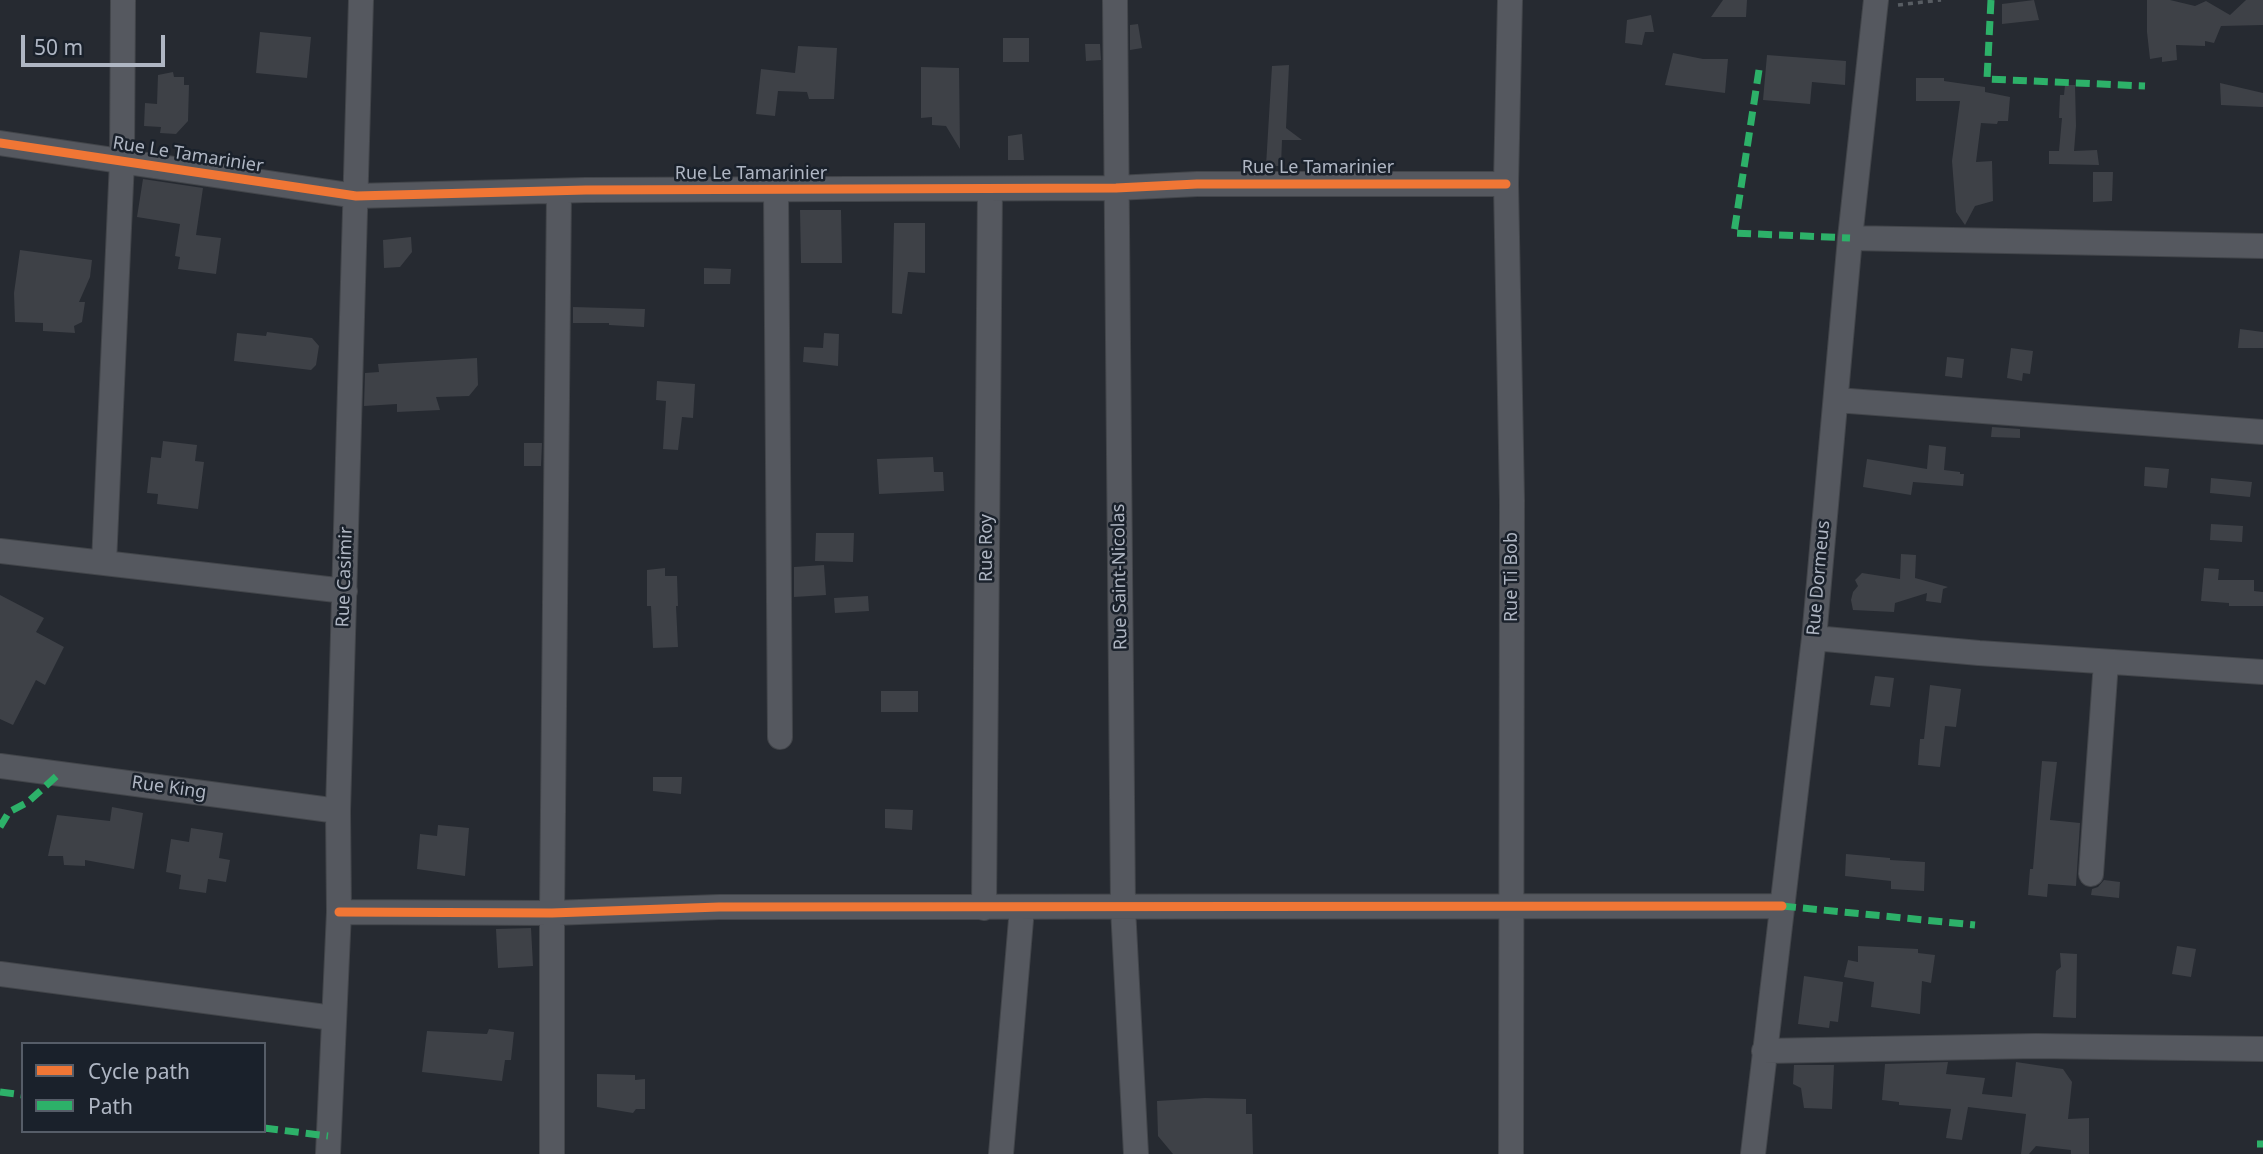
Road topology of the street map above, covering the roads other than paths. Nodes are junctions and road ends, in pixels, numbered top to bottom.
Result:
1 (123, 0) edge
2 (360, 0) edge
3 (1115, 0) edge
4 (1510, 0) edge
5 (1875, 4) edge
6 (0, 143) edge
7 (122, 161) junction
8 (1506, 184) junction
9 (1116, 188) junction
10 (990, 189) junction
11 (776, 190) junction
12 (559, 191) junction
13 (356, 196) junction
14 (1850, 238) junction
15 (2263, 246) edge
16 (1836, 400) junction
17 (2263, 432) edge
18 (0, 551) edge
19 (104, 563) junction
20 (345, 591) junction
21 (1814, 638) junction
22 (2106, 662) junction
23 (2263, 673) edge
24 (780, 737) dead end
25 (0, 766) edge
26 (338, 811) junction
27 (2091, 874) dead end
28 (1782, 905) junction
29 (1512, 906) junction
30 (984, 908) junction
31 (1022, 908) junction
32 (1123, 908) junction
33 (339, 912) junction
34 (552, 913) junction
35 (0, 974) edge
36 (333, 1018) junction
37 (2263, 1049) edge
38 (1764, 1051) junction
39 (328, 1154) edge
40 (552, 1154) edge
41 (1001, 1154) edge
42 (1136, 1154) edge
43 (1511, 1154) edge
44 (1753, 1154) edge

1 - 7 street
2 - 13 street, Rue Casimir
3 - 9 street, Rue Saint-Nicolas
4 - 8 street, Rue Ti Bob
5 - 14 street, Rue Dormeus
6 - 7 street, Rue Le Tamarinier
7 - 13 street, Rue Le Tamarinier
7 - 19 street
8 - 9 street, Rue Le Tamarinier
8 - 29 street, Rue Ti Bob
9 - 10 street, Rue Le Tamarinier
9 - 32 street, Rue Saint-Nicolas
10 - 11 street, Rue Le Tamarinier
10 - 30 street, Rue Roy
11 - 12 street, Rue Le Tamarinier
11 - 24 street
12 - 13 street, Rue Le Tamarinier
12 - 34 street
13 - 20 street, Rue Casimir
14 - 15 street
14 - 16 street, Rue Dormeus
16 - 17 street
16 - 21 street, Rue Dormeus
18 - 19 street
19 - 20 street
20 - 26 street, Rue Casimir
21 - 22 street
21 - 28 street, Rue Dormeus
22 - 23 street
22 - 27 street
25 - 26 street, Rue King
26 - 33 street, Rue Casimir
28 - 29 street
28 - 38 street, Rue Dormeus
29 - 32 street
29 - 43 street, Rue Ti Bob
30 - 31 street
30 - 34 street
31 - 32 street
31 - 41 street
32 - 42 street, Rue Saint-Nicolas
33 - 34 street
33 - 36 street, Rue Casimir
34 - 40 street
35 - 36 street
36 - 39 street, Rue Casimir
37 - 38 street
38 - 44 street, Rue Dormeus

